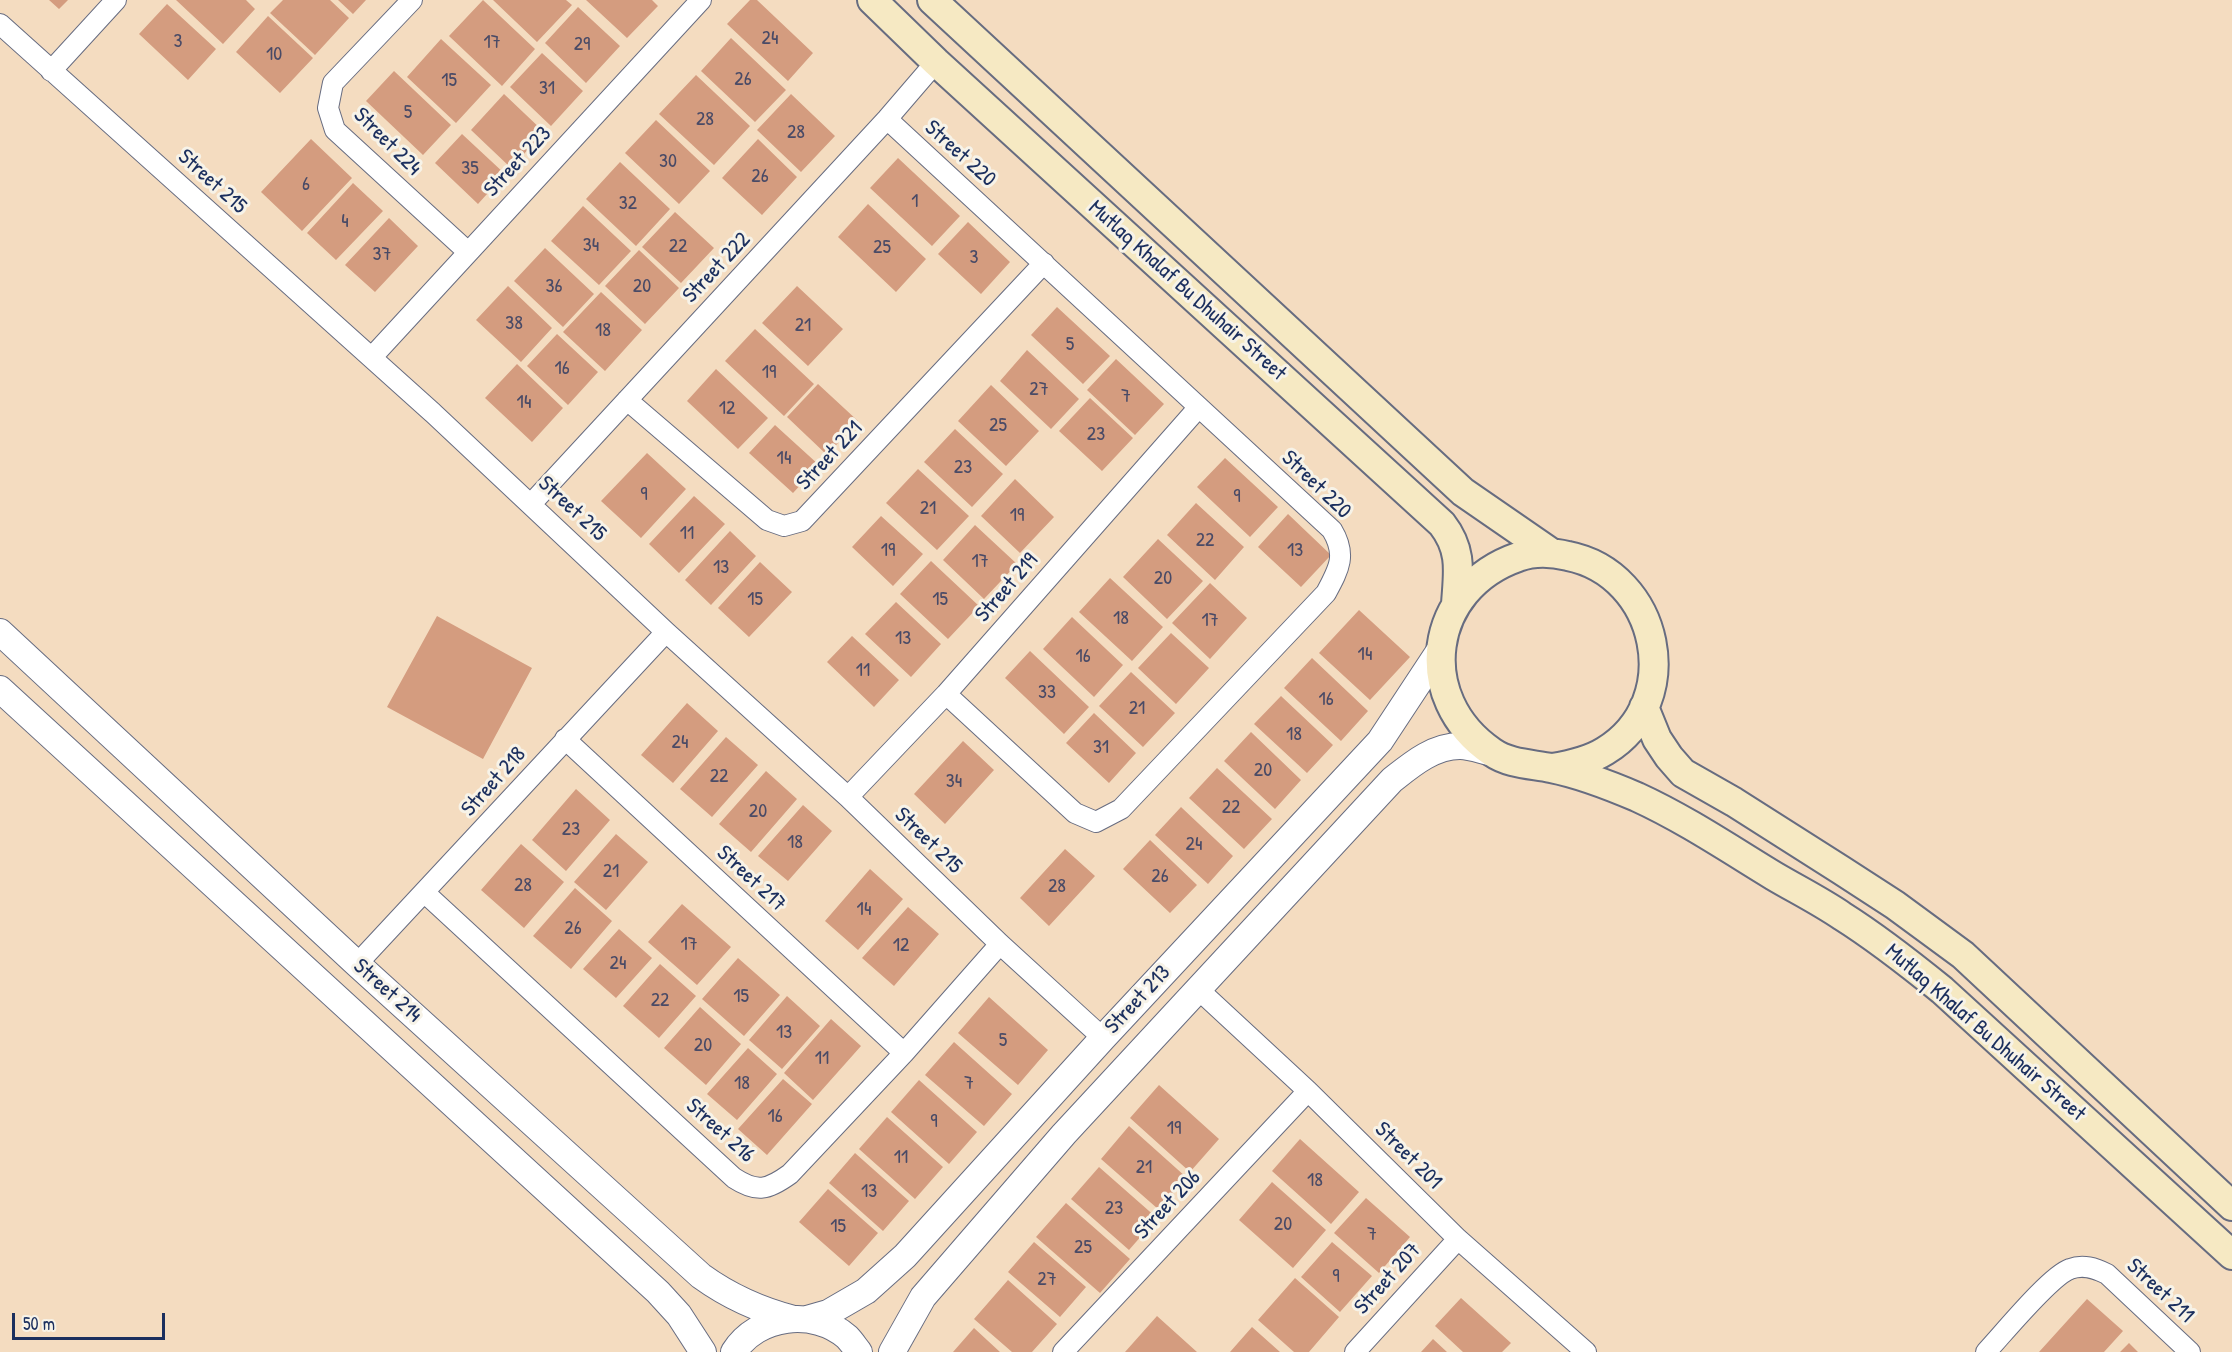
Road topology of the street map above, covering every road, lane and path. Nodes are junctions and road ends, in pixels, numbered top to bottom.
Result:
1 (116, 0) edge
2 (412, 0) edge
3 (701, 0) edge
4 (872, 0) edge
5 (932, 0) edge
6 (0, 24) edge
7 (936, 62) junction
8 (51, 71) junction
9 (886, 119) junction
10 (468, 252) junction
11 (1044, 263) junction
12 (372, 357) junction
13 (627, 400) junction
14 (1198, 408) junction
15 (531, 504) junction
16 (1550, 552) junction
17 (1455, 604) junction
18 (0, 632) edge
19 (666, 632) junction
20 (1440, 650) junction
21 (0, 689) edge
22 (946, 694) junction
23 (1644, 707) junction
24 (566, 739) junction
25 (1493, 753) junction
26 (1552, 768) junction
27 (848, 797) junction
28 (424, 893) junction
29 (1000, 944) junction
30 (357, 964) junction
31 (1199, 990) junction
32 (1102, 1038) junction
33 (903, 1053) junction
34 (1308, 1091) junction
35 (2232, 1206) edge
36 (1458, 1239) junction
37 (2232, 1255) edge
38 (801, 1319) junction
39 (703, 1352) edge
40 (734, 1352) edge
41 (859, 1352) edge
42 (892, 1352) edge
43 (1063, 1352) edge
44 (1354, 1352) edge
45 (1586, 1352) edge
46 (1986, 1352) edge
47 (2190, 1352) edge

1 - 8 street
2 - 10 street, Street 224
3 - 10 street, Street 223
4 - 7 main road, Mutlaq Khalaf Bu Dhuhair Street
5 - 16 main road, Mutlaq Khalaf Bu Dhuhair Street
6 - 8 street, Street 215
7 - 9 street, Street 222
7 - 17 main road, Mutlaq Khalaf Bu Dhuhair Street
8 - 12 street, Street 215
9 - 11 street, Street 220
9 - 13 street, Street 222
10 - 12 street, Street 223
11 - 13 street, Street 221
11 - 14 street, Street 220
12 - 15 street, Street 215
13 - 15 street, Street 222
14 - 22 street, Street 219
14 - 22 street, Street 220
15 - 19 street, Street 215
16 - 17 main road
16 - 23 main road
17 - 20 main road
18 - 30 street, Street 214
19 - 24 street, Street 218
19 - 27 street, Street 215
20 - 25 main road
20 - 32 street, Street 213
21 - 39 street, Street 214
22 - 27 street, Street 219
23 - 26 main road
23 - 35 main road, Mutlaq Khalaf Bu Dhuhair Street
24 - 28 street, Street 218
24 - 33 street, Street 217
25 - 26 main road
25 - 31 street, Street 213
26 - 37 main road, Mutlaq Khalaf Bu Dhuhair Street
27 - 29 street, Street 215
28 - 30 street, Street 218
28 - 33 street, Street 216
29 - 32 street, Street 215
29 - 33 street, Street 216
30 - 38 street, Street 214
31 - 34 street, Street 201
31 - 42 street, Street 213
32 - 38 street, Street 213
34 - 36 street, Street 201
34 - 43 street, Street 206
36 - 44 street, Street 207
36 - 45 street, Street 201
38 - 40 street, Street 213
38 - 41 street, Street 214
46 - 47 street, Street 211

